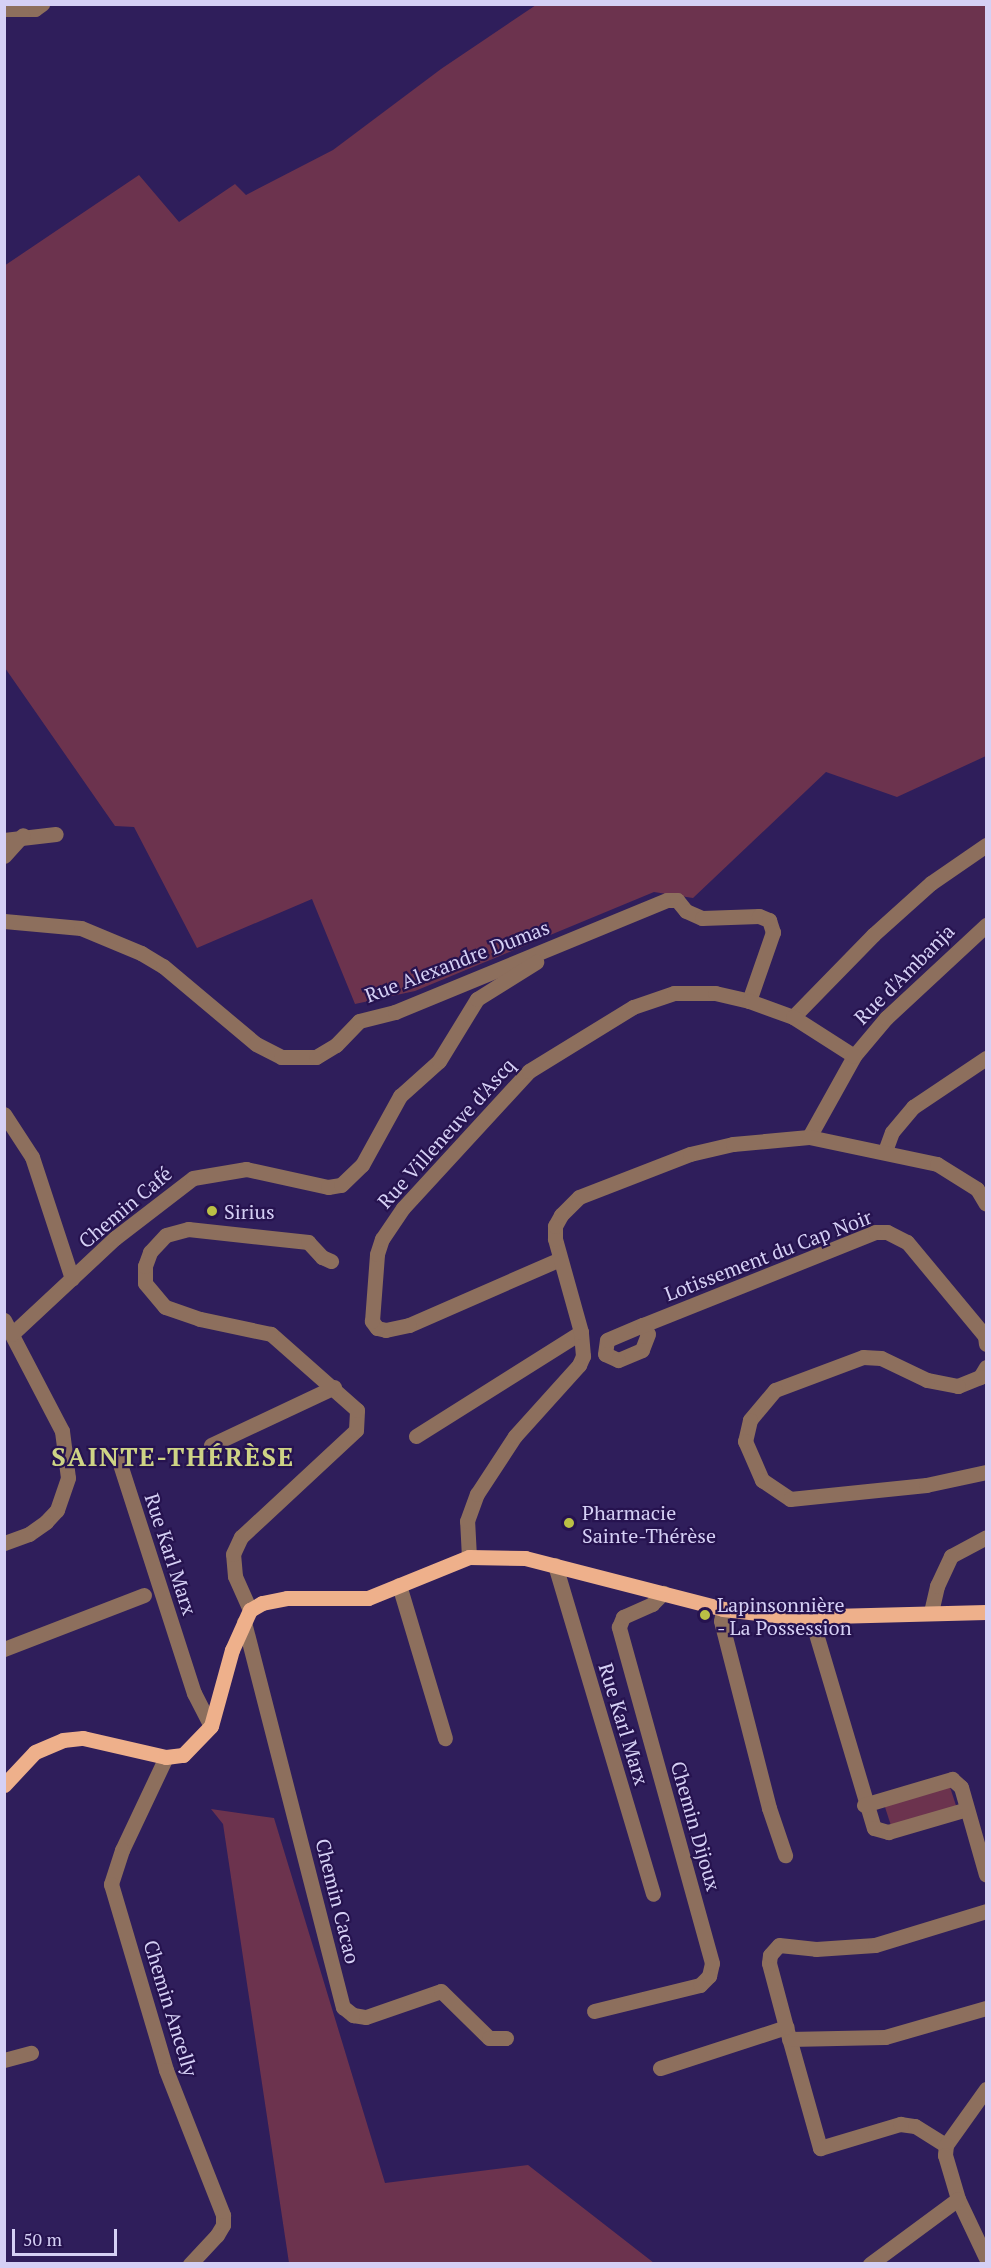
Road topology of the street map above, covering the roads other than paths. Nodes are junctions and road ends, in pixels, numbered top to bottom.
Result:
1 (42, 4) edge
2 (4, 9) edge
3 (56, 834) dead end
4 (23, 835) junction
5 (4, 840) edge
6 (987, 845) edge
7 (4, 856) edge
8 (4, 921) edge
9 (987, 925) edge
10 (570, 941) junction
11 (749, 1001) junction
12 (793, 1017) junction
13 (854, 1056) junction
14 (987, 1058) edge
15 (4, 1114) edge
16 (808, 1137) junction
17 (885, 1151) junction
18 (982, 1185) edge
19 (987, 1204) edge
20 (560, 1259) junction
21 (332, 1261) dead end
22 (72, 1279) junction
23 (4, 1320) edge
24 (643, 1325) junction
25 (581, 1332) junction
26 (12, 1334) junction
27 (987, 1344) edge
28 (987, 1367) edge
29 (333, 1387) junction
30 (416, 1436) dead end
31 (211, 1445) dead end
32 (119, 1461) dead end
33 (987, 1472) edge
34 (987, 1537) edge
35 (4, 1543) edge
36 (469, 1557) junction
37 (555, 1565) junction
38 (399, 1585) junction
39 (663, 1593) junction
40 (144, 1595) dead end
41 (723, 1609) junction
42 (931, 1612) junction
43 (987, 1612) edge
44 (247, 1616) junction
45 (811, 1617) junction
46 (4, 1649) edge
47 (212, 1726) junction
48 (445, 1738) dead end
49 (166, 1758) junction
50 (4, 1785) edge
51 (864, 1805) junction
52 (967, 1809) junction
53 (785, 1854) dead end
54 (987, 1875) edge
55 (653, 1894) dead end
56 (987, 1911) edge
57 (987, 2008) edge
58 (594, 2011) dead end
59 (788, 2033) junction
60 (506, 2038) dead end
61 (32, 2053) dead end
62 (4, 2060) edge
63 (660, 2068) dead end
64 (987, 2089) edge
65 (946, 2145) junction
66 (958, 2199) junction
67 (987, 2258) edge
68 (190, 2264) edge
69 (870, 2264) edge

1 - 2 street
3 - 4 street
4 - 5 street
4 - 7 street
6 - 12 street
8 - 10 street, Rue Alexandre Dumas
9 - 13 street, Rue d'Ambanja
10 - 11 street, Rue Alexandre Dumas
10 - 22 street, Chemin Café
11 - 12 street, Rue Villeneuve d'Ascq
11 - 20 street, Rue Villeneuve d'Ascq
12 - 13 street, Rue Villeneuve d'Ascq
13 - 16 street
14 - 17 street
15 - 22 street
16 - 17 street
16 - 20 street
17 - 18 street
18 - 19 street
20 - 25 street
21 - 29 street
22 - 26 street, Chemin Café
23 - 26 street
24 - 24 street, Lotissement du Cap Noir
24 - 27 street, Lotissement du Cap Noir
25 - 30 street
25 - 36 street
26 - 35 street
28 - 33 street
29 - 31 street
29 - 44 street
32 - 47 street, Rue Karl Marx
34 - 42 street
36 - 37 main road
36 - 38 main road
37 - 39 main road
37 - 55 street, Rue Karl Marx
38 - 44 main road
38 - 48 street
39 - 41 main road
39 - 58 street, Chemin Dijoux
40 - 46 street
41 - 45 main road
41 - 53 street
42 - 43 main road
42 - 45 main road
44 - 47 main road
44 - 60 street, Chemin Cacao
45 - 51 street
47 - 49 main road
49 - 50 main road
49 - 68 street, Chemin Ancelly
51 - 52 street
51 - 52 street
52 - 54 street
56 - 59 street
57 - 59 street
59 - 63 street
59 - 65 street
61 - 62 street
64 - 65 street
65 - 66 street
66 - 67 street
66 - 69 street

